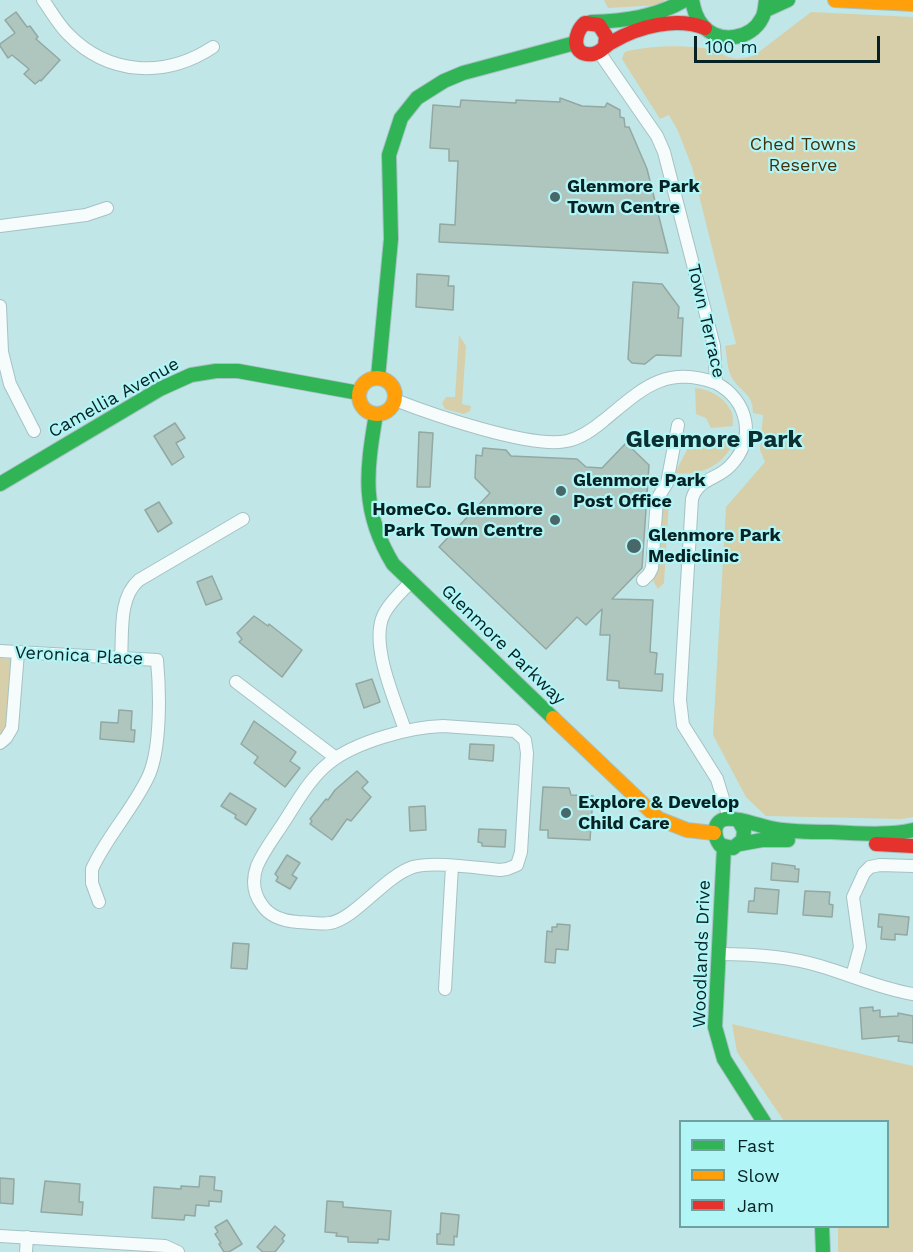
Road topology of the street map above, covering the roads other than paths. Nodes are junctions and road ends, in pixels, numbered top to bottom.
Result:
1 (43, 0) edge
2 (685, 0) edge
3 (692, 0) edge
4 (788, 0) edge
5 (835, 0) edge
6 (913, 3) edge
7 (766, 5) edge
8 (591, 22) junction
9 (705, 28) junction
10 (575, 43) junction
11 (213, 48) dead end
12 (602, 49) junction
13 (107, 208) dead end
14 (0, 226) edge
15 (0, 306) edge
16 (1, 352) edge
17 (378, 377) junction
18 (716, 383) junction
19 (359, 393) junction
20 (395, 400) junction
21 (376, 414) junction
22 (678, 425) dead end
23 (34, 431) dead end
24 (0, 484) edge
25 (243, 519) dead end
26 (643, 580) dead end
27 (411, 582) junction
28 (0, 651) edge
29 (18, 652) junction
30 (121, 659) junction
31 (236, 682) dead end
32 (405, 730) junction
33 (0, 743) edge
34 (336, 758) junction
35 (734, 820) junction
36 (913, 830) edge
37 (714, 832) junction
38 (740, 844) junction
39 (913, 846) edge
40 (724, 848) junction
41 (452, 866) junction
42 (913, 866) edge
43 (99, 902) dead end
44 (719, 954) junction
45 (852, 976) junction
46 (445, 989) dead end
47 (913, 994) edge
48 (763, 1120) edge
49 (822, 1228) edge
50 (0, 1236) edge
51 (27, 1237) junction
52 (26, 1252) edge
53 (178, 1252) edge
54 (824, 1252) edge

1 - 11 street
2 - 8 main road
3 - 9 main road
4 - 7 main road
5 - 6 main road
7 - 9 main road
8 - 10 main road
8 - 12 main road
9 - 12 main road
10 - 12 main road
10 - 17 main road
12 - 18 street, Town Terrace
13 - 14 street
15 - 16 street
16 - 23 street
17 - 19 main road
17 - 20 main road
18 - 20 street
18 - 35 street, Town Terrace
19 - 21 main road
19 - 24 main road, Camellia Avenue
20 - 21 main road
21 - 27 main road, Glenmore Parkway
22 - 26 street
25 - 30 street
27 - 32 street
27 - 37 main road, Glenmore Parkway
28 - 29 street, Veronica Place
29 - 30 street, Veronica Place
29 - 33 street
30 - 43 street, Veronica Place
31 - 34 street
32 - 34 street
32 - 41 street
34 - 41 street
35 - 36 main road
35 - 37 main road
35 - 38 main road
37 - 40 main road
38 - 39 main road
38 - 40 main road
40 - 44 main road, Woodlands Drive
41 - 46 street
42 - 45 street
44 - 45 street
44 - 48 main road, Woodlands Drive
45 - 47 street
49 - 54 main road
50 - 51 street
51 - 52 street
51 - 53 street

